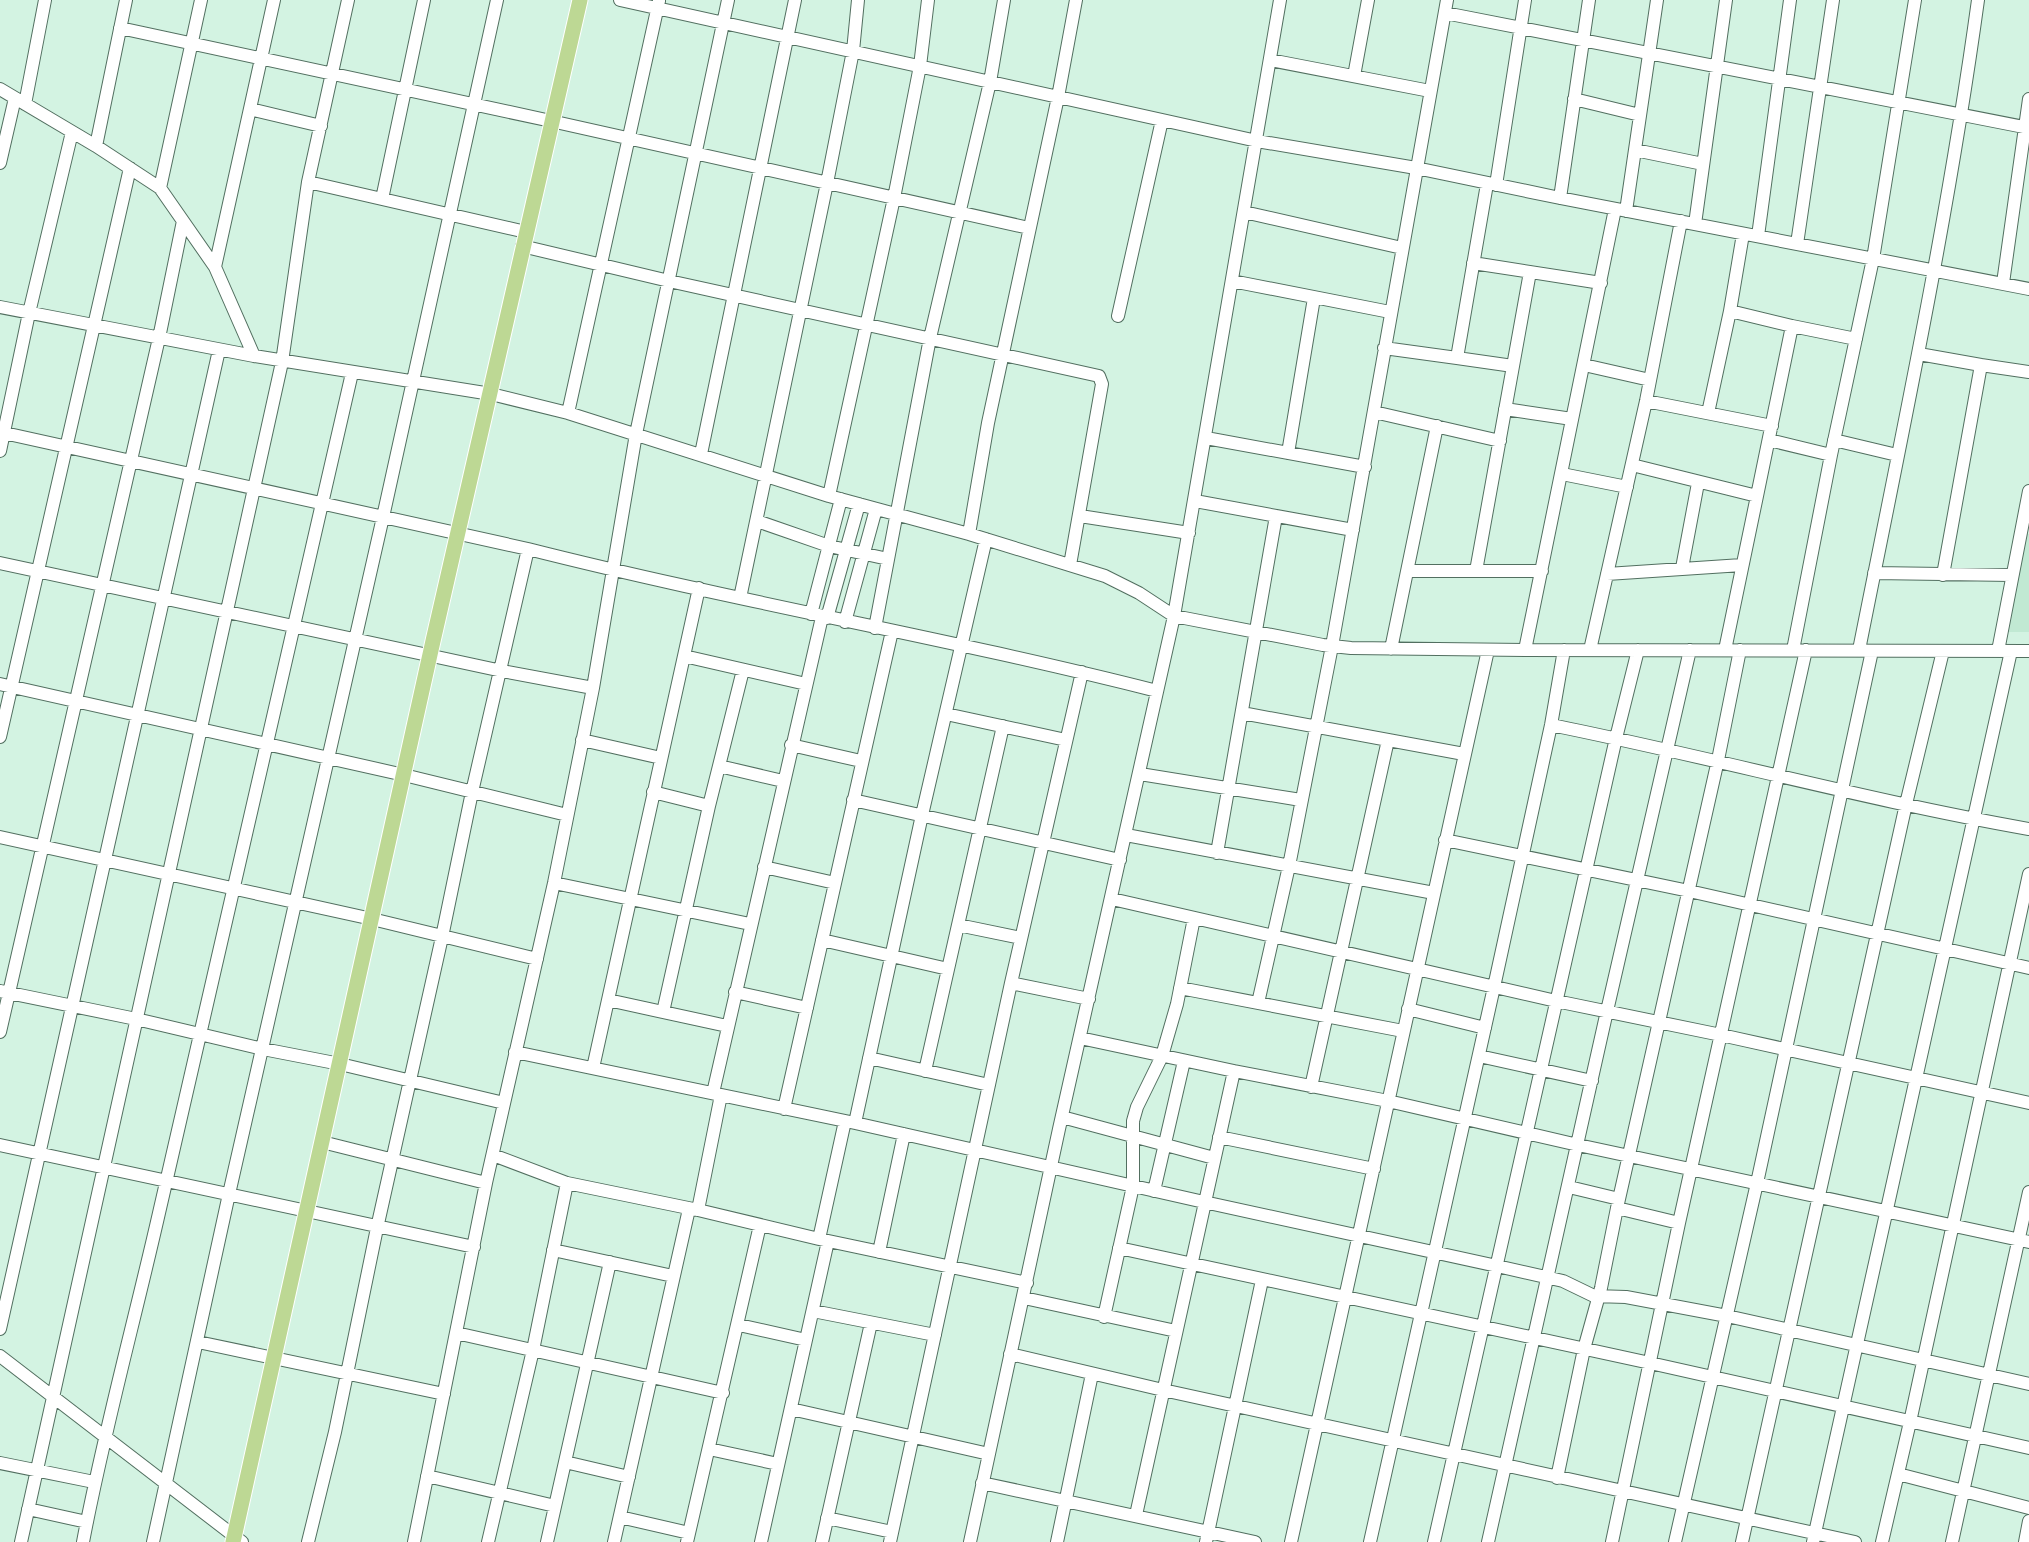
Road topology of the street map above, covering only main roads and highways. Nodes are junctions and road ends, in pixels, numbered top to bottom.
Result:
1 (580, 0) edge
2 (237, 1540) edge

1 - 2 main road

